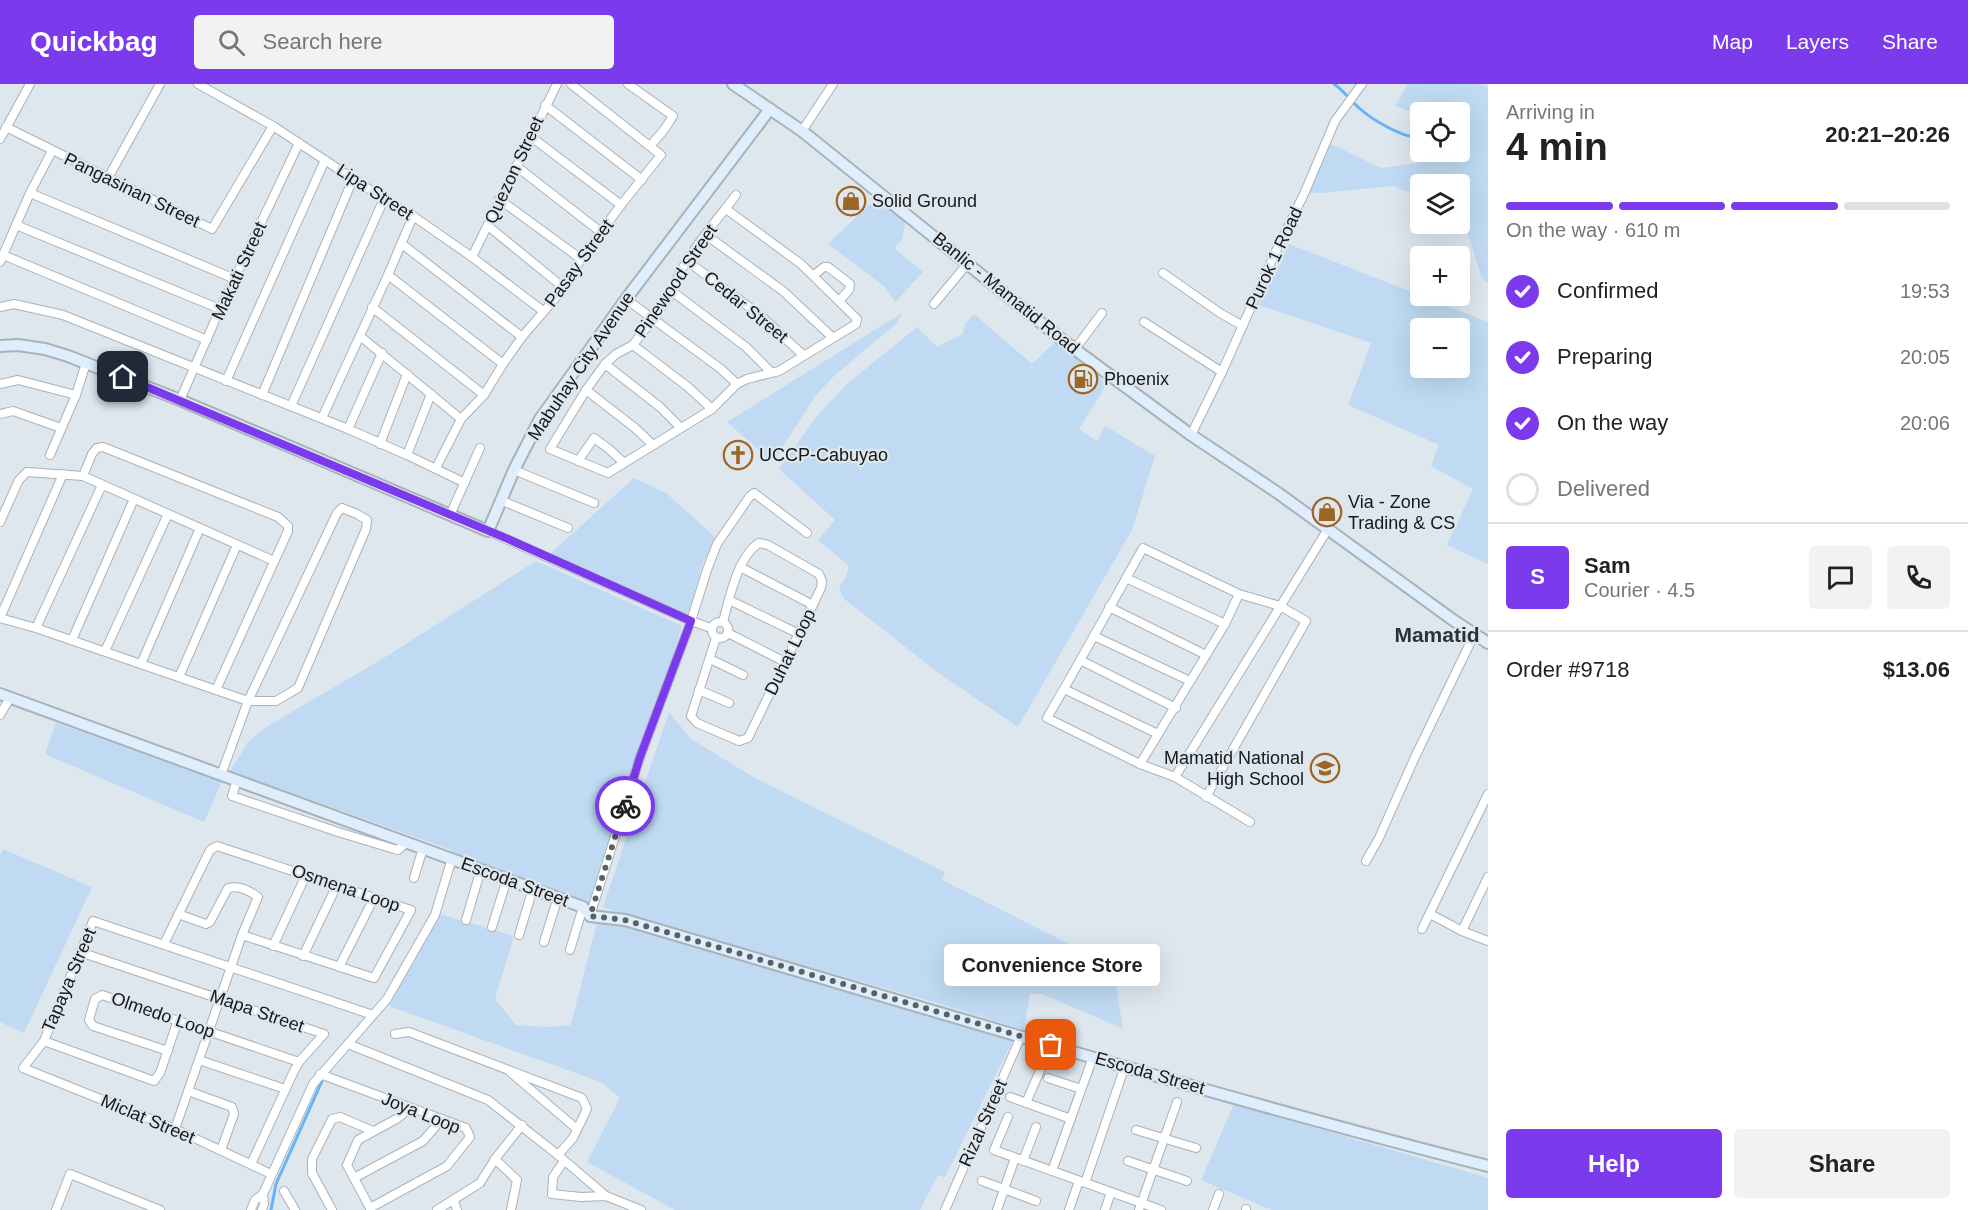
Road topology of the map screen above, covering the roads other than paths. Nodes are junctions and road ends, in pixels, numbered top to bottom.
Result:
1 (30, 84) edge
2 (160, 84) edge
3 (198, 84) edge
4 (556, 84) edge
5 (571, 84) edge
6 (628, 84) edge
7 (733, 84) edge
8 (833, 84) edge
9 (1362, 84) edge
10 (545, 105) junction
11 (770, 109) junction
12 (273, 126) junction
13 (6, 127) junction
14 (802, 131) junction
15 (530, 136) junction
16 (0, 139) edge
17 (299, 143) junction
18 (650, 146) junction
19 (52, 150) junction
20 (326, 160) junction
21 (516, 166) junction
22 (108, 178) junction
23 (353, 179) junction
24 (642, 180) junction
25 (30, 193) junction
26 (736, 195) dead end
27 (384, 199) junction
28 (499, 199) junction
29 (621, 205) junction
30 (726, 209) junction
31 (413, 216) junction
32 (16, 225) junction
33 (488, 226) junction
34 (602, 233) junction
35 (706, 235) junction
36 (402, 244) junction
37 (472, 257) junction
38 (1, 259) edge
39 (581, 259) junction
40 (687, 261) junction
41 (968, 263) junction
42 (1163, 273) dead end
43 (388, 274) junction
44 (814, 275) junction
45 (235, 279) junction
46 (564, 288) junction
47 (673, 292) junction
48 (626, 299) junction
49 (839, 300) junction
50 (934, 304) dead end
51 (0, 307) edge
52 (372, 308) junction
53 (220, 309) junction
54 (543, 311) junction
55 (1102, 313) dead end
56 (653, 319) junction
57 (1144, 322) dead end
58 (1243, 326) junction
59 (360, 336) junction
60 (522, 337) junction
61 (832, 337) junction
62 (207, 340) junction
63 (633, 345) junction
64 (0, 346) edge
65 (1075, 349) junction
66 (382, 353) junction
67 (803, 355) junction
68 (86, 363) junction
69 (503, 364) junction
70 (605, 364) junction
71 (194, 369) junction
72 (771, 372) junction
73 (1222, 372) junction
74 (407, 374) junction
75 (226, 381) junction
76 (0, 384) edge
77 (737, 384) junction
78 (586, 390) junction
79 (431, 394) junction
80 (76, 395) junction
81 (262, 395) junction
82 (484, 395) junction
83 (180, 400) junction
84 (291, 406) junction
85 (712, 409) junction
86 (0, 414) edge
87 (322, 418) junction
88 (461, 419) junction
89 (61, 428) junction
90 (681, 428) junction
91 (348, 429) junction
92 (1191, 435) junction
93 (380, 444) junction
94 (653, 445) junction
95 (480, 448) dead end
96 (50, 455) dead end
97 (407, 455) junction
98 (578, 461) junction
99 (624, 463) junction
100 (436, 468) junction
101 (514, 470) junction
102 (63, 474) junction
103 (83, 476) junction
104 (465, 483) junction
105 (102, 485) junction
106 (134, 500) junction
107 (500, 500) junction
108 (594, 503) dead end
109 (168, 514) junction
110 (450, 515) junction
111 (0, 522) edge
112 (200, 528) junction
113 (568, 528) dead end
114 (1328, 529) junction
115 (488, 531) junction
116 (807, 533) dead end
117 (237, 545) junction
118 (274, 561) junction
119 (740, 567) junction
120 (1126, 578) junction
121 (1239, 594) junction
122 (729, 600) junction
123 (813, 606) junction
124 (1280, 606) junction
125 (1109, 607) junction
126 (0, 618) edge
127 (691, 621) junction
128 (723, 622) junction
129 (1225, 624) junction
130 (36, 628) junction
131 (711, 628) junction
132 (728, 633) junction
133 (798, 634) junction
134 (1474, 635) junction
135 (1094, 636) junction
136 (717, 638) junction
137 (72, 640) junction
138 (1488, 643) edge
139 (105, 651) junction
140 (1206, 655) junction
141 (710, 660) junction
142 (1082, 661) junction
143 (785, 662) junction
144 (141, 664) junction
145 (743, 675) dead end
146 (179, 677) junction
147 (1190, 681) junction
148 (1064, 689) junction
149 (216, 690) junction
150 (699, 690) junction
151 (5, 696) edge
152 (248, 701) junction
153 (729, 703) dead end
154 (1176, 708) junction
155 (0, 715) edge
156 (1158, 734) junction
157 (1140, 764) junction
158 (221, 775) junction
159 (1175, 777) junction
160 (237, 780) junction
161 (1488, 794) edge
162 (1206, 797) junction
163 (1250, 822) dead end
164 (407, 842) junction
165 (423, 848) junction
166 (452, 858) junction
167 (1366, 861) dead end
168 (481, 869) junction
169 (306, 875) junction
170 (1488, 877) edge
171 (414, 878) dead end
172 (507, 879) junction
173 (338, 885) junction
174 (533, 888) junction
175 (558, 897) junction
176 (374, 898) junction
177 (586, 911) junction
178 (178, 914) junction
179 (1430, 914) junction
180 (466, 920) dead end
181 (492, 927) dead end
182 (1422, 929) dead end
183 (1462, 931) junction
184 (242, 935) junction
185 (519, 935) dead end
186 (1488, 941) edge
187 (544, 942) dead end
188 (164, 944) junction
189 (273, 946) junction
190 (570, 950) dead end
191 (80, 952) junction
192 (303, 956) junction
193 (231, 967) junction
194 (339, 967) junction
195 (220, 999) junction
196 (373, 1015) junction
197 (178, 1020) junction
198 (209, 1031) junction
199 (395, 1034) dead end
200 (1021, 1036) junction
201 (44, 1041) junction
202 (348, 1044) junction
203 (1051, 1045) junction
204 (168, 1051) junction
205 (1093, 1057) junction
206 (199, 1060) junction
207 (299, 1062) junction
208 (1125, 1066) junction
209 (504, 1067) junction
210 (23, 1068) joint
211 (320, 1074) junction
212 (1048, 1078) dead end
213 (285, 1089) junction
214 (1081, 1089) junction
215 (188, 1091) junction
216 (1010, 1097) dead end
217 (1026, 1102) junction
218 (1178, 1102) dead end
219 (410, 1108) junction
220 (1008, 1117) dead end
221 (442, 1119) junction
222 (1071, 1119) junction
223 (522, 1125) junction
224 (1036, 1127) dead end
225 (176, 1129) junction
226 (577, 1129) junction
227 (1136, 1130) dead end
228 (373, 1131) junction
229 (1164, 1139) junction
230 (1196, 1148) dead end
231 (221, 1150) junction
232 (561, 1158) junction
233 (495, 1159) junction
234 (1019, 1160) junction
235 (1128, 1161) dead end
236 (250, 1164) junction
237 (1488, 1166) edge
238 (1154, 1169) junction
239 (1052, 1171) junction
240 (271, 1174) junction
241 (354, 1178) junction
242 (982, 1180) dead end
243 (1187, 1181) dead end
244 (1082, 1182) junction
245 (1004, 1189) junction
246 (284, 1191) dead end
247 (1111, 1192) junction
248 (263, 1194) junction
249 (1219, 1194) dead end
250 (606, 1196) junction
251 (1036, 1200) dead end
252 (454, 1201) junction
253 (1140, 1207) edge
254 (294, 1209) edge
255 (371, 1209) edge
256 (56, 1210) edge
257 (160, 1210) edge
258 (251, 1210) edge
259 (262, 1210) edge
260 (333, 1210) edge
261 (437, 1210) edge
262 (457, 1210) edge
263 (511, 1210) edge
264 (641, 1210) edge
265 (945, 1210) edge
266 (997, 1210) edge
267 (1069, 1210) edge
268 (1105, 1210) edge
269 (1161, 1210) edge
270 (1213, 1210) edge

1 - 13 street
2 - 22 street
3 - 12 street, Lipa Street
4 - 10 street, Quezon Street
5 - 18 street
6 - 18 street
7 - 11 street, Banlic - Mamatid Road
8 - 14 street
9 - 58 street, Purok 1 Road
10 - 15 street, Quezon Street
10 - 24 street
11 - 14 street, Banlic - Mamatid Road
11 - 48 street, Mabuhay City Avenue
12 - 17 street, Lipa Street
12 - 22 street, Pangasinan Street
13 - 16 street
13 - 19 street, Pangasinan Street
14 - 41 street, Banlic - Mamatid Road
15 - 21 street, Quezon Street
15 - 29 street
17 - 20 street, Lipa Street
17 - 45 street, Makati Street
18 - 24 street, Pasay Street
19 - 22 street, Pangasinan Street
19 - 25 street
20 - 23 street, Lipa Street
20 - 75 street
21 - 28 street, Quezon Street
21 - 34 street
23 - 27 street, Lipa Street
23 - 81 street
24 - 29 street, Pasay Street
25 - 32 street
25 - 45 street
26 - 30 street, Pinewood Street
27 - 31 street, Lipa Street
27 - 84 street
28 - 33 street, Quezon Street
28 - 39 street
29 - 34 street, Pasay Street
30 - 35 street, Pinewood Street
30 - 44 street
31 - 36 street
31 - 37 street, Lipa Street
32 - 38 street
32 - 53 street
33 - 37 street, Quezon Street
33 - 46 street
34 - 39 street, Pasay Street
35 - 40 street, Pinewood Street
35 - 61 street
36 - 43 street
36 - 60 street
37 - 54 street, Lipa Street
38 - 62 street
39 - 46 street, Pasay Street
40 - 47 street, Pinewood Street
40 - 67 street, Cedar Street
41 - 50 street
41 - 65 street, Banlic - Mamatid Road
42 - 58 street
43 - 52 street
43 - 69 street
44 - 49 street
44 - 49 street
45 - 53 street, Makati Street
46 - 54 street, Pasay Street
47 - 56 street, Pinewood Street
47 - 72 street
48 - 56 street
48 - 101 street, Mabuhay City Avenue
49 - 61 street
51 - 71 street
52 - 59 street
52 - 82 street
53 - 62 street, Makati Street
54 - 60 street, Pasay Street
55 - 65 street
56 - 63 street, Pinewood Street
56 - 77 street
57 - 73 street
58 - 73 street, Purok 1 Road
59 - 66 street
59 - 87 street
60 - 69 street, Pasay Street
61 - 67 street
62 - 71 street, Makati Street
63 - 70 street, Pinewood Street
63 - 85 street
64 - 68 street
65 - 92 street, Banlic - Mamatid Road
66 - 74 street
66 - 91 street
67 - 72 street
68 - 80 street
68 - 83 street
69 - 82 street, Pasay Street
70 - 78 street, Pinewood Street
70 - 90 street
71 - 75 street
71 - 83 street, Makati Street
72 - 77 street
73 - 92 street, Purok 1 Road
74 - 79 street
74 - 93 street
75 - 81 street
76 - 80 street
77 - 85 street
78 - 94 street
78 - 98 street, Pinewood Street
79 - 88 street
79 - 97 street
80 - 89 street
81 - 84 street
82 - 88 street, Pasay Street
83 - 110 street
84 - 87 street
85 - 90 street
86 - 89 street
87 - 91 street
88 - 100 street, Pasay Street
89 - 96 street
90 - 94 street
91 - 93 street
92 - 114 street, Banlic - Mamatid Road
93 - 97 street
94 - 99 street
95 - 104 street
97 - 100 street
98 - 99 street
98 - 99 street
100 - 104 street
101 - 107 street, Mabuhay City Avenue
101 - 108 street
102 - 103 street
102 - 111 street
102 - 126 street
103 - 105 street
103 - 118 street
104 - 110 street
105 - 106 street
105 - 130 street
106 - 109 street
106 - 137 street
107 - 113 street
107 - 115 street, Mabuhay City Avenue
109 - 112 street
109 - 139 street
110 - 115 street
112 - 117 street
112 - 144 street
114 - 124 street
114 - 134 street, Banlic - Mamatid Road
115 - 127 street
116 - 127 street
117 - 118 street
117 - 146 street
118 - 149 street
119 - 122 street, Duhat Loop
119 - 123 street
119 - 123 street, Duhat Loop
120 - 121 street
120 - 125 street
120 - 129 street
121 - 124 street
121 - 129 street
122 - 128 street, Duhat Loop
122 - 133 street
123 - 133 street, Duhat Loop
124 - 159 street
124 - 162 street
125 - 135 street
125 - 140 street
126 - 130 street
127 - 131 street
127 - 177 street
128 - 131 street
128 - 132 street
129 - 140 street
130 - 137 street
131 - 136 street
132 - 136 street
132 - 143 street
133 - 143 street, Duhat Loop
134 - 138 street, Banlic - Mamatid Road
134 - 167 street
135 - 142 street
135 - 147 street
136 - 141 street, Duhat Loop
137 - 139 street
139 - 144 street
140 - 147 street
141 - 145 street
141 - 150 street, Duhat Loop
142 - 148 street
142 - 154 street
143 - 150 street, Duhat Loop
144 - 146 street
146 - 149 street
147 - 154 street
148 - 156 street
148 - 157 street
149 - 152 street
150 - 153 street
151 - 155 street
151 - 158 street, Escoda Street
152 - 152 street
152 - 158 street
154 - 156 street
156 - 157 street
157 - 159 street
158 - 160 street, Escoda Street
159 - 162 street
160 - 164 street, Escoda Street
160 - 164 street
161 - 179 street
162 - 163 street
164 - 165 street, Escoda Street
165 - 166 street, Escoda Street
165 - 171 street
166 - 168 street, Escoda Street
166 - 196 street
168 - 172 street, Escoda Street
168 - 180 street
169 - 173 street, Osmena Loop
169 - 178 street, Osmena Loop
169 - 189 street
170 - 183 street
172 - 174 street, Escoda Street
172 - 181 street
173 - 176 street, Osmena Loop
173 - 192 street
174 - 175 street, Escoda Street
174 - 185 street
175 - 177 street, Escoda Street
175 - 187 street
176 - 194 street
176 - 194 street, Osmena Loop
177 - 190 street
177 - 200 street, Escoda Street
178 - 184 street
178 - 188 street, Osmena Loop
179 - 182 street
179 - 183 street
183 - 186 street
184 - 189 street, Osmena Loop
184 - 193 street
188 - 191 street, Tapaya Street
188 - 193 street, Tapaya Street
189 - 192 street, Osmena Loop
191 - 195 street, Mapa Street
191 - 201 street, Tapaya Street
192 - 194 street, Osmena Loop
193 - 195 street
193 - 196 street, Tapaya Street
195 - 198 street
195 - 207 street, Mapa Street
196 - 202 street
197 - 198 street, Olmedo Loop
197 - 204 street
197 - 204 street, Olmedo Loop
198 - 206 street
198 - 207 street, Olmedo Loop
199 - 209 street
200 - 203 street, Escoda Street
200 - 265 street, Rizal Street
201 - 204 street
201 - 210 street, Tapaya Street
202 - 211 street
202 - 223 street
203 - 205 street, Escoda Street
203 - 217 street
205 - 208 street, Escoda Street
205 - 214 street
206 - 213 street
206 - 215 street
207 - 213 street, Mapa Street
208 - 237 street, Escoda Street
208 - 244 street
209 - 226 street
209 - 226 street
210 - 225 street, Miclat Street
211 - 219 street, Joya Loop
211 - 240 street
212 - 214 street
213 - 236 street, Mapa Street
214 - 222 street
215 - 225 street
215 - 231 street
216 - 217 street
217 - 222 street
218 - 229 street
219 - 221 street, Joya Loop
219 - 228 street
220 - 234 street
221 - 241 street
221 - 255 street, Joya Loop
222 - 239 street
223 - 232 street
223 - 233 street
224 - 234 street
225 - 231 street, Miclat Street
226 - 232 street
227 - 229 street
228 - 241 street
228 - 260 street
229 - 230 street
229 - 238 street
231 - 236 street, Miclat Street
232 - 250 street
232 - 250 street
233 - 252 street
233 - 263 street
234 - 239 street
234 - 245 street
235 - 238 street
236 - 240 street, Miclat Street
238 - 243 street
238 - 253 street
239 - 244 street
240 - 248 street
241 - 255 street
242 - 245 street
244 - 247 street
244 - 267 street
245 - 251 street
245 - 266 street
246 - 254 street
247 - 253 street
247 - 268 street
248 - 258 street
248 - 259 street
249 - 270 street
250 - 264 street
252 - 261 street
252 - 262 street
253 - 269 street
256 - 257 street

